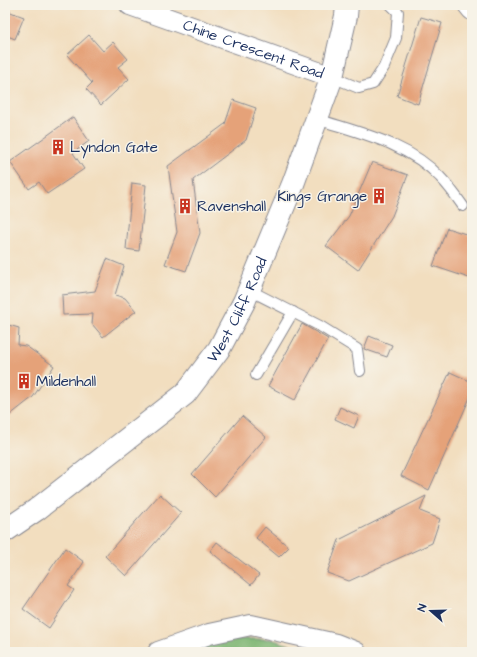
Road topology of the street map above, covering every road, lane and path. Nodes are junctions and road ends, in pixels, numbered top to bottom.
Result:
1 (130, 5) edge
2 (347, 5) edge
3 (391, 5) edge
4 (468, 5) edge
5 (472, 10) edge
6 (332, 77) junction
7 (317, 119) junction
8 (463, 206) dead end
9 (249, 290) junction
10 (292, 312) junction
11 (360, 371) dead end
12 (256, 375) dead end
13 (5, 530) edge
14 (158, 652) edge
15 (356, 652) edge

1 - 6 street, Chine Crescent Road
2 - 6 street, West Cliff Road
3 - 6 lane
4 - 5 street
6 - 7 street, West Cliff Road
7 - 8 lane
7 - 9 street, West Cliff Road
9 - 10 lane
9 - 13 street, West Cliff Road
10 - 11 lane
10 - 12 lane
14 - 15 street

